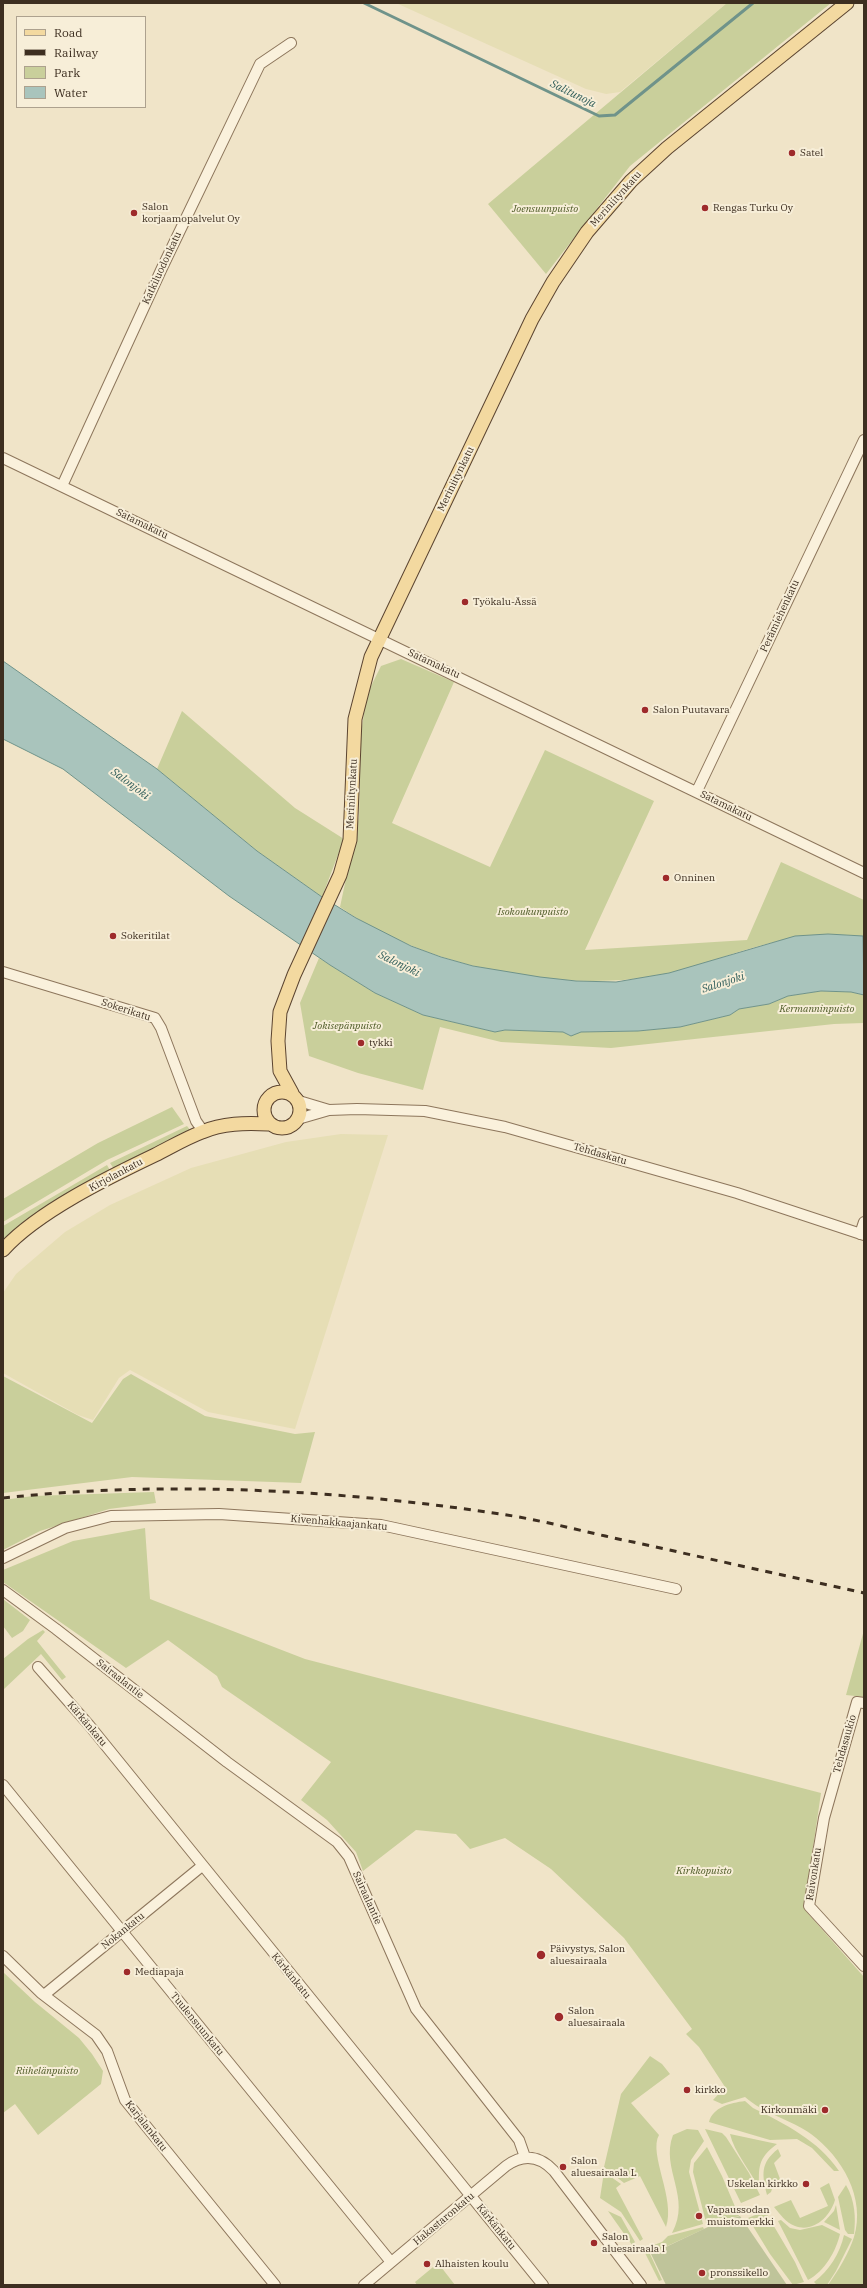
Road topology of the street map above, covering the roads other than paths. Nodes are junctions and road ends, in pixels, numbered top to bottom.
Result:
1 (847, 3) edge
2 (291, 43) dead end
3 (864, 440) edge
4 (3, 458) edge
5 (62, 486) junction
6 (380, 639) junction
7 (697, 791) junction
8 (864, 873) edge
9 (3, 972) edge
10 (280, 1071) junction
11 (295, 1097) junction
12 (267, 1101) junction
13 (329, 1110) junction
14 (298, 1119) junction
15 (241, 1122) junction
16 (268, 1124) junction
17 (203, 1132) junction
18 (864, 1222) edge
19 (862, 1234) edge
20 (3, 1250) edge
21 (3, 1558) edge
22 (676, 1589) dead end
23 (3, 1590) edge
24 (38, 1667) dead end
25 (861, 1702) edge
26 (3, 1785) edge
27 (833, 1787) joint
28 (202, 1866) junction
29 (122, 1931) junction
30 (3, 1956) edge
31 (864, 1966) edge
32 (44, 1995) junction
33 (525, 2157) junction
34 (471, 2196) junction
35 (391, 2262) junction
36 (275, 2285) edge
37 (364, 2285) edge
38 (543, 2285) edge
39 (641, 2285) edge

1 - 6 main road, Meriniitynkatu
2 - 5 street, Katkiluodonkatu
3 - 7 street, Perämiehenkatu
4 - 5 street, Satamakatu
5 - 6 street, Satamakatu
6 - 7 street, Satamakatu
6 - 10 main road, Meriniitynkatu
7 - 8 street, Satamakatu
9 - 17 street, Sokerikatu
10 - 11 main road, Meriniitynkatu
10 - 12 main road, Meriniitynkatu
11 - 12 main road
11 - 13 street, Tehdaskatu
11 - 14 main road
12 - 15 main road, Kirjolankatu
12 - 16 main road
13 - 14 street, Tehdaskatu
13 - 19 street, Tehdaskatu
14 - 16 main road
15 - 16 main road, Kirjolankatu
15 - 17 main road, Kirjolankatu
17 - 20 main road, Kirjolankatu
18 - 19 street
21 - 22 street, Kivenhakkaajankatu
23 - 33 street, Sairaalantie
24 - 28 street, Kärkänkatu
25 - 27 street, Tehdasaukio
26 - 29 street, Tuulensuunkatu
27 - 31 street, Raivonkatu
28 - 29 street, Nokankatu
28 - 34 street, Kärkänkatu
29 - 32 street, Nokankatu
29 - 35 street, Tuulensuunkatu
30 - 32 street, Karjalankatu
32 - 36 street, Karjalankatu
33 - 34 street, Hakastaronkatu
33 - 39 street
34 - 35 street, Hakastaronkatu
34 - 38 street, Kärkänkatu
35 - 37 street, Hakastaronkatu

